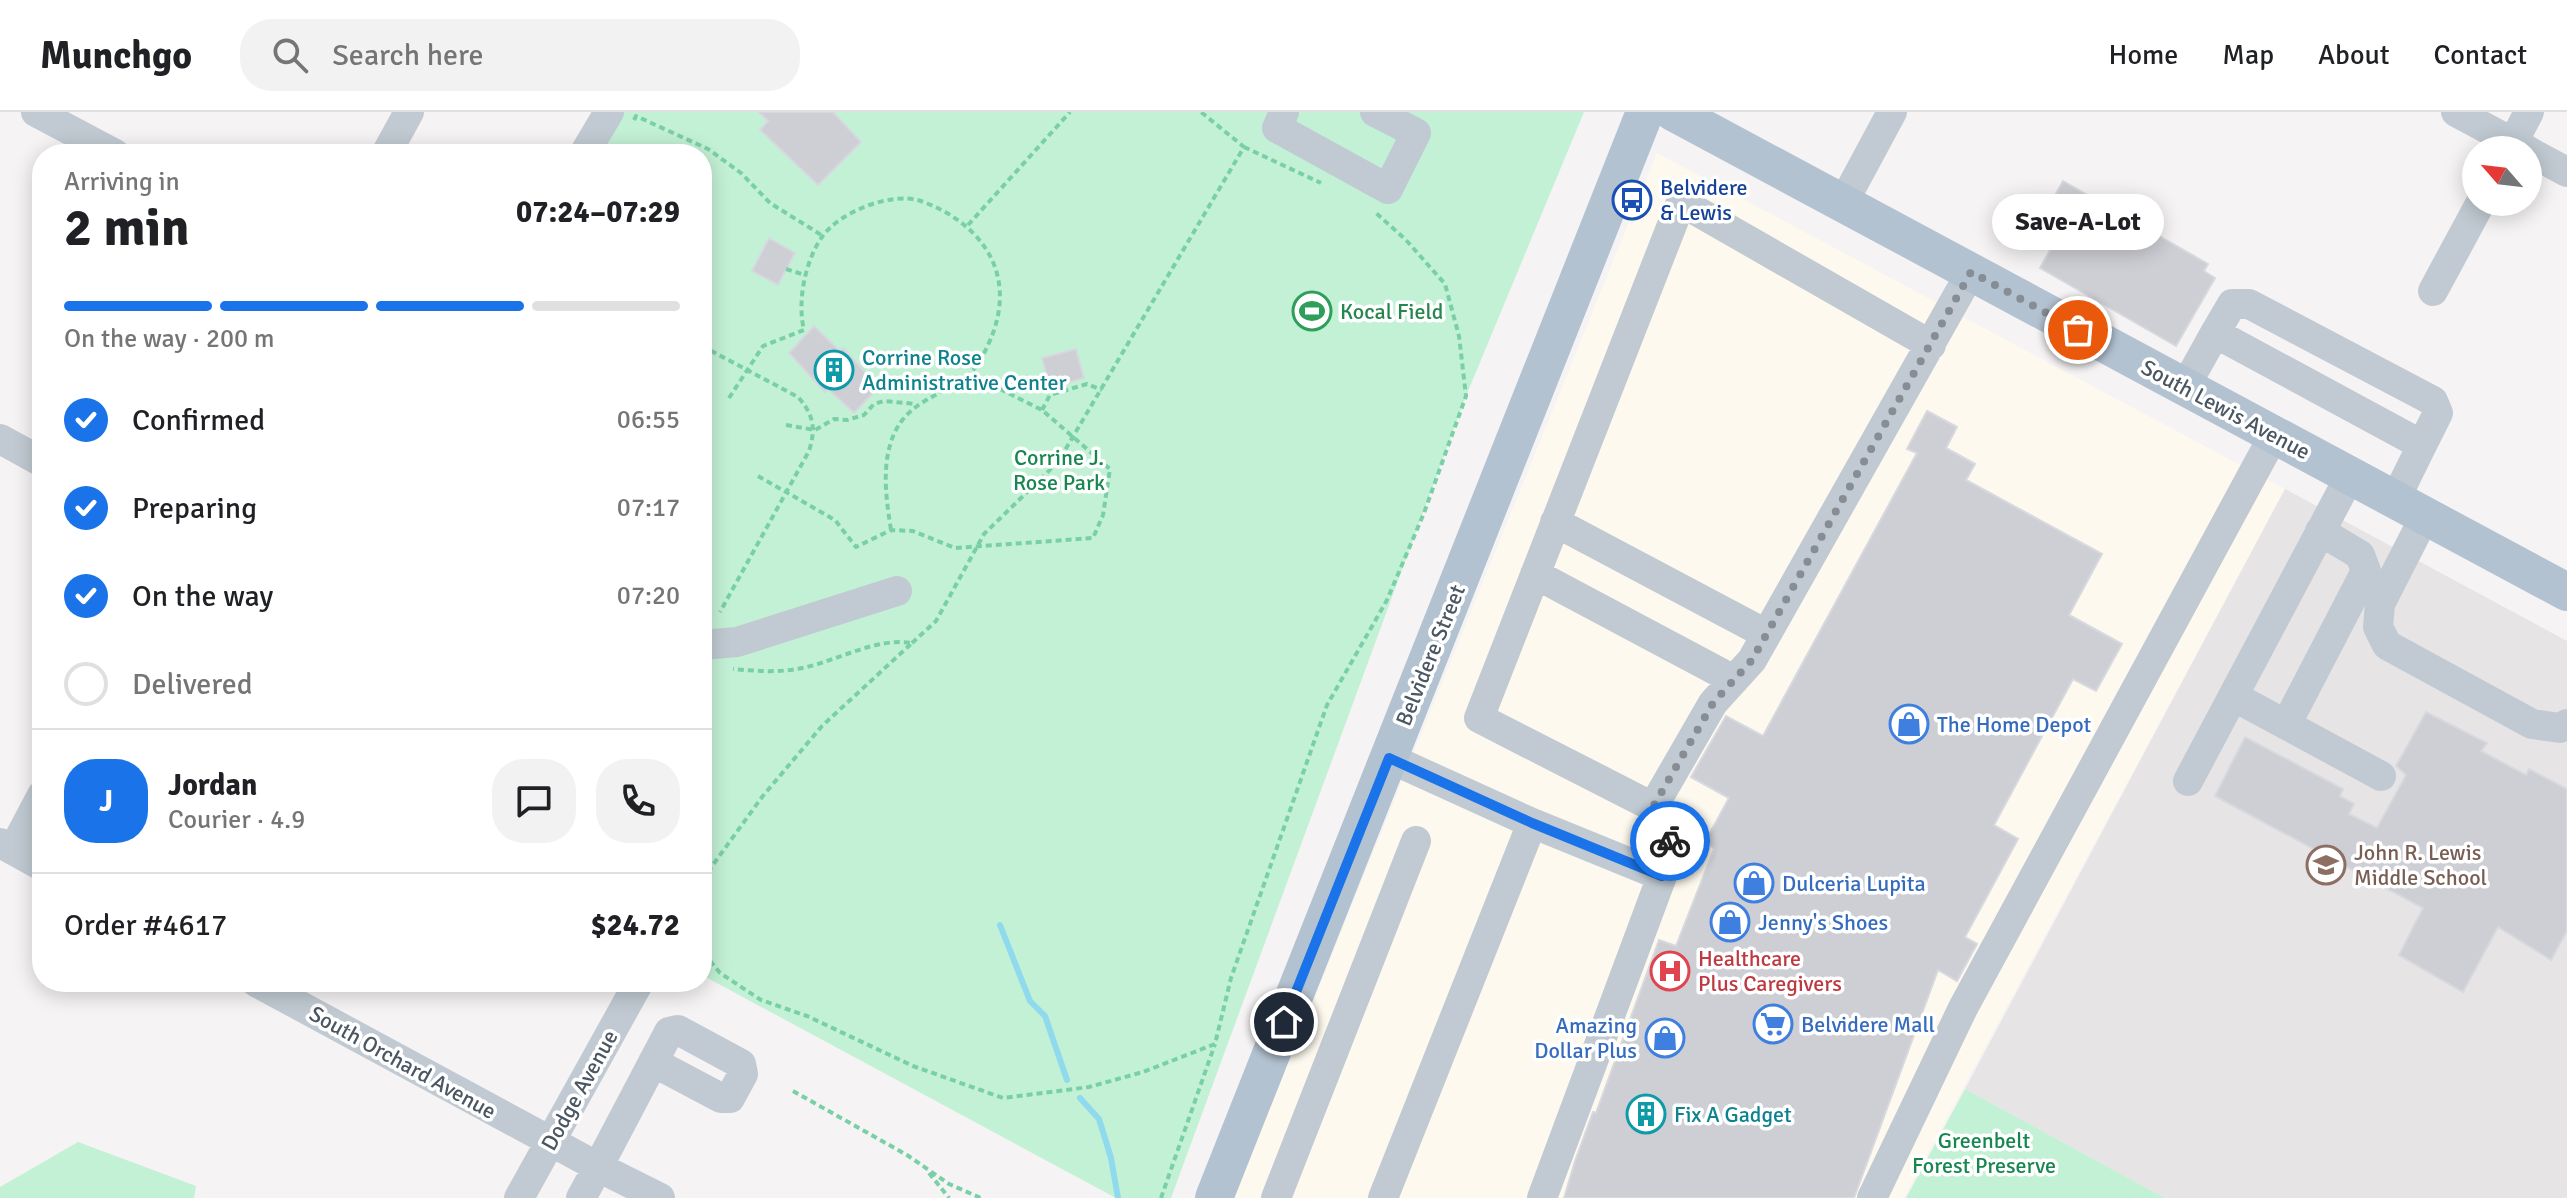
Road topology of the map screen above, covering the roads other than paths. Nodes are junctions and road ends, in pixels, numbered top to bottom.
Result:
1 (36, 112) edge
2 (409, 112) edge
3 (1284, 112) edge
4 (1375, 112) edge
5 (1645, 112) edge
6 (1673, 112) edge
7 (2456, 112) edge
8 (2529, 112) edge
9 (68, 120) edge
10 (619, 120) edge
11 (1885, 125) edge
12 (2498, 136) edge
13 (2522, 136) edge
14 (101, 144) edge
15 (391, 144) edge
16 (594, 144) edge
17 (2542, 160) edge
18 (2567, 172) edge
19 (1843, 203) junction
20 (2473, 216) edge
21 (1971, 272) junction
22 (2433, 291) dead end
23 (2215, 333) junction
24 (1931, 345) junction
25 (2185, 387) junction
26 (2274, 435) junction
27 (0, 439) edge
28 (2422, 445) junction
29 (32, 457) edge
30 (2350, 476) junction
31 (2410, 508) junction
32 (1555, 522) junction
33 (2320, 531) junction
34 (1535, 574) junction
35 (897, 591) dead end
36 (2567, 592) edge
37 (1766, 634) junction
38 (712, 655) edge
39 (1734, 680) junction
40 (2233, 696) junction
41 (2567, 724) edge
42 (2286, 725) junction
43 (1389, 758) junction
44 (2381, 776) dead end
45 (2188, 781) dead end
46 (1653, 807) junction
47 (32, 809) edge
48 (1532, 823) junction
49 (1416, 841) dead end
50 (6, 846) edge
51 (32, 860) edge
52 (1662, 876) junction
53 (274, 992) edge
54 (633, 992) edge
55 (653, 1062) dead end
56 (550, 1142) junction
57 (598, 1167) junction
58 (519, 1198) edge
59 (581, 1198) edge
60 (660, 1198) edge
61 (1214, 1198) edge
62 (1276, 1198) edge
63 (1383, 1198) edge
64 (1542, 1198) edge
65 (1872, 1198) edge

1 - 9 street
2 - 15 street
3 - 4 street
5 - 43 main road, Belvidere Street
6 - 19 main road, South Lewis Avenue
7 - 12 street
8 - 13 street
9 - 14 street
10 - 16 street
11 - 19 street
17 - 18 street
19 - 21 main road, South Lewis Avenue
20 - 22 street
21 - 24 street
21 - 25 main road, South Lewis Avenue
23 - 25 street
23 - 28 street
23 - 28 street
24 - 32 street
24 - 37 street
25 - 26 main road, South Lewis Avenue
26 - 30 main road, South Lewis Avenue
26 - 65 street
27 - 29 street
28 - 31 street
30 - 31 main road, South Lewis Avenue
30 - 33 street
31 - 36 main road, South Lewis Avenue
31 - 41 street
32 - 34 street
32 - 37 street
33 - 40 street
33 - 42 street
34 - 39 street
34 - 46 street
35 - 38 street
37 - 39 street
39 - 46 street
40 - 42 street
40 - 45 street
42 - 44 street
43 - 48 street
43 - 61 main road, Belvidere Street
46 - 52 street
47 - 50 street
48 - 52 street
48 - 63 street
49 - 62 street
50 - 51 street
52 - 64 street
53 - 56 street, South Orchard Avenue
54 - 56 street, Dodge Avenue
55 - 57 street
56 - 57 street, South Orchard Avenue
56 - 58 street, Dodge Avenue
57 - 59 street
57 - 60 street, South Orchard Avenue

